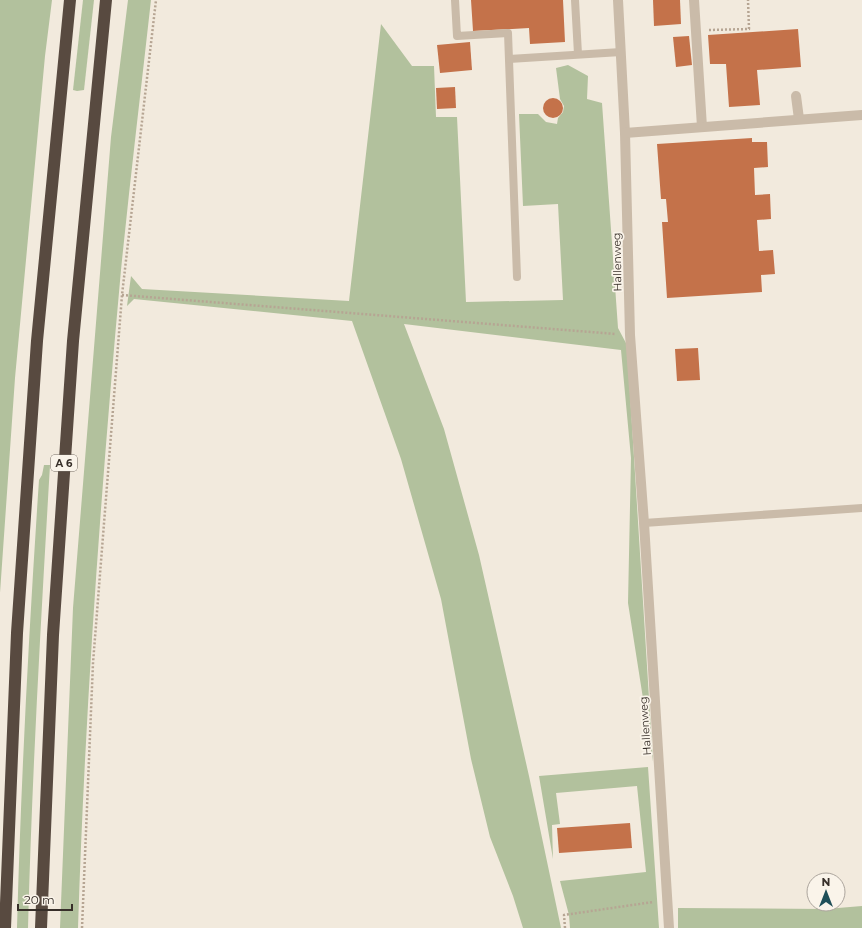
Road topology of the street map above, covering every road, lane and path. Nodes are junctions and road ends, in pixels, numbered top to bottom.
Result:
1 (70, 0) edge
2 (106, 0) edge
3 (156, 0) edge
4 (455, 0) edge
5 (575, 0) edge
6 (618, 0) edge
7 (694, 0) edge
8 (748, 0) edge
9 (696, 31) junction
10 (621, 52) junction
11 (578, 54) junction
12 (509, 59) junction
13 (796, 96) dead end
14 (862, 115) edge
15 (862, 118) edge
16 (800, 119) junction
17 (702, 127) junction
18 (625, 133) junction
19 (517, 277) dead end
20 (122, 296) junction
21 (630, 335) junction
22 (862, 508) edge
23 (644, 523) junction
24 (668, 900) junction
25 (5, 928) edge
26 (41, 928) edge
27 (82, 928) edge
28 (566, 928) edge
29 (669, 928) edge

1 - 25 highway
2 - 26 highway, A 6
3 - 20 path
4 - 12 lane
5 - 11 lane
6 - 10 street, Hallenweg
7 - 9 street
8 - 9 path
9 - 17 street
10 - 11 lane
10 - 18 street, Hallenweg
11 - 12 lane
12 - 19 lane
13 - 16 street
14 - 15 street
14 - 16 street
16 - 17 street
17 - 18 street
18 - 21 street, Hallenweg
20 - 21 path
20 - 27 path
21 - 23 street, Hallenweg
22 - 23 lane
23 - 24 street, Hallenweg
24 - 28 path
24 - 29 street, Hallenweg

